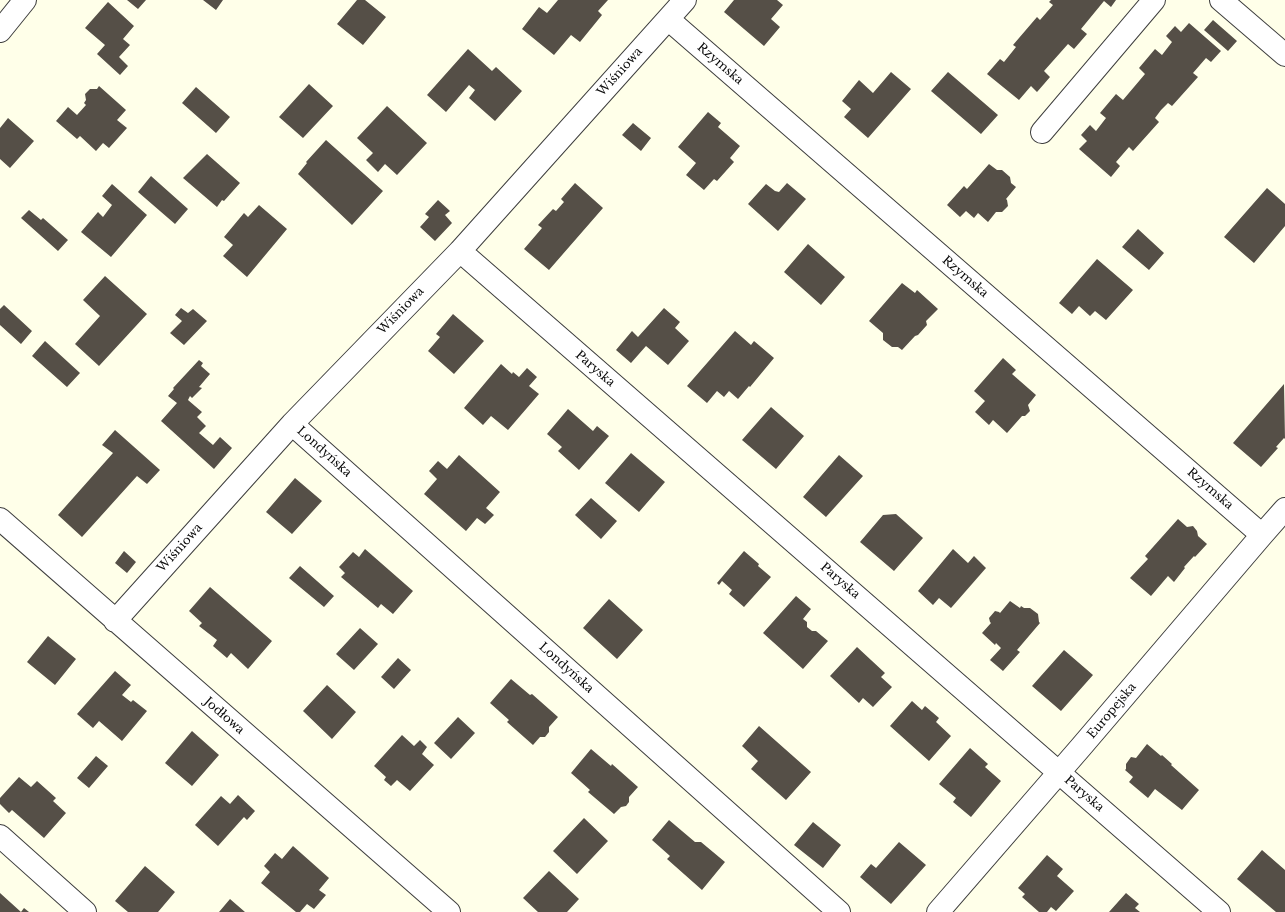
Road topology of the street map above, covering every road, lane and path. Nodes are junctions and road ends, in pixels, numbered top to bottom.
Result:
1 (25, 0) edge
2 (685, 0) edge
3 (1154, 0) edge
4 (1221, 0) edge
5 (668, 19) junction
6 (0, 31) edge
7 (1285, 55) edge
8 (1042, 132) dead end
9 (460, 251) junction
10 (292, 424) junction
11 (1285, 509) edge
12 (0, 519) edge
13 (1262, 534) junction
14 (115, 621) junction
15 (1059, 773) junction
16 (0, 836) edge
17 (85, 912) edge
18 (448, 912) edge
19 (839, 912) edge
20 (938, 912) edge
21 (1219, 912) edge

1 - 6 street
2 - 5 street, Wiśniowa
3 - 8 street
4 - 7 street
5 - 9 street, Wiśniowa
5 - 13 street, Rzymska
9 - 10 street, Wiśniowa
9 - 15 street, Paryska
10 - 14 street, Wiśniowa
10 - 19 street, Londyńska
11 - 13 street, Europejska
12 - 14 street, Jodłowa
13 - 15 street, Europejska
14 - 18 street, Jodłowa
15 - 20 street, Europejska
15 - 21 street, Paryska
16 - 17 street

